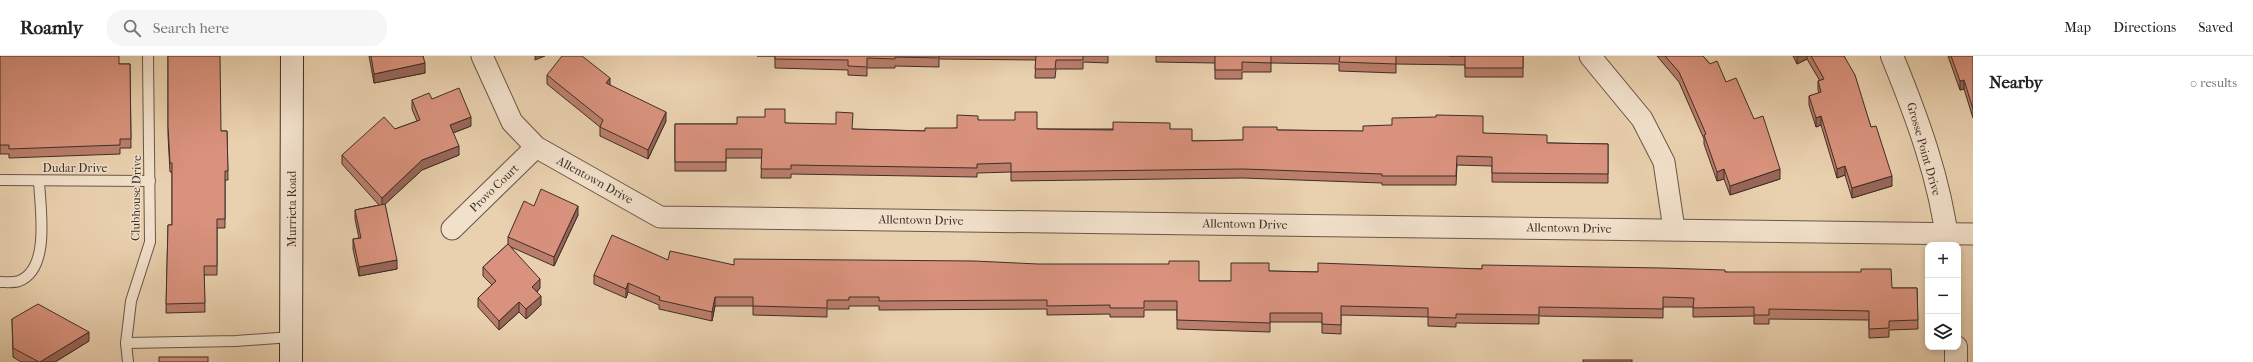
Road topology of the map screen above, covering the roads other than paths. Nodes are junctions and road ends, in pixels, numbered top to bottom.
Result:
1 (148, 56) edge
2 (292, 56) edge
3 (482, 56) edge
4 (1590, 56) edge
5 (1892, 56) edge
6 (536, 147) junction
7 (0, 180) edge
8 (39, 181) junction
9 (150, 181) junction
10 (452, 229) dead end
11 (1674, 229) junction
12 (1973, 234) edge
13 (1947, 239) edge
14 (0, 282) edge
15 (291, 337) junction
16 (126, 343) junction
17 (1956, 350) edge
18 (128, 362) edge
19 (291, 362) edge
20 (1956, 362) edge

1 - 9 lane, Clubhouse Drive
2 - 15 main road, Murrieta Road
3 - 6 street, Allentown Drive
4 - 11 street
5 - 13 main road, Grosse Point Drive
6 - 10 street, Provo Court
6 - 11 street, Allentown Drive
7 - 8 lane, Dudar Drive
8 - 9 lane, Dudar Drive
8 - 14 lane
9 - 16 lane, Clubhouse Drive
11 - 13 street, Allentown Drive
12 - 13 street, Allentown Drive
15 - 16 lane
15 - 19 main road, Murrieta Road
16 - 18 lane, Clubhouse Drive
17 - 20 main road

